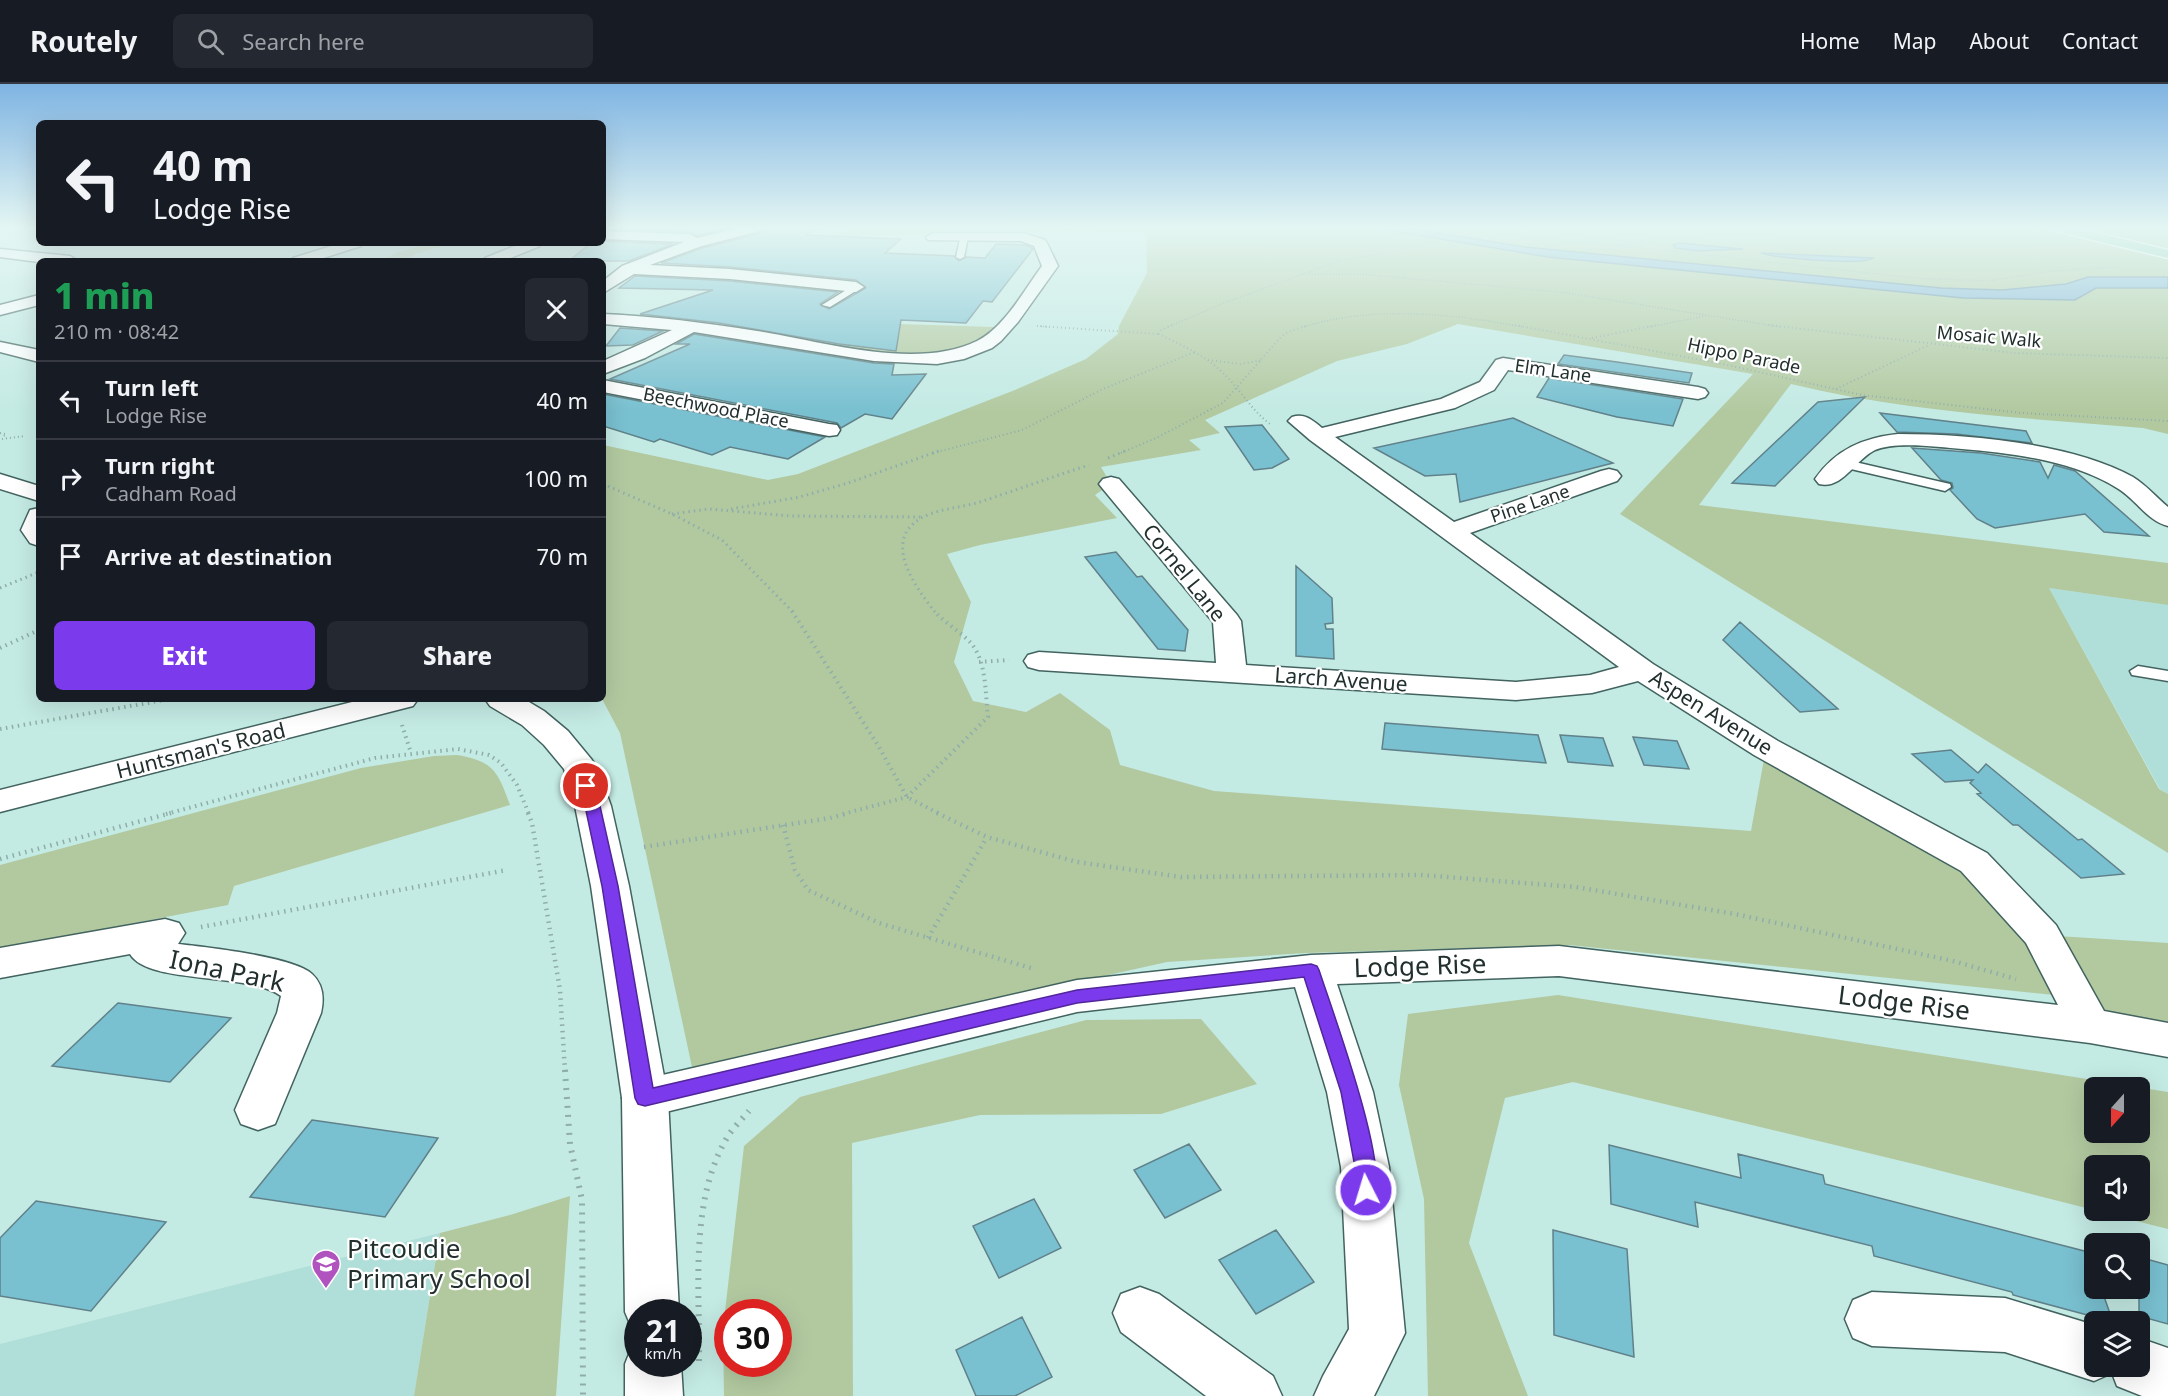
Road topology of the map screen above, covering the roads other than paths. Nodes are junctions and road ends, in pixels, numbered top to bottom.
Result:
1 (854, 288) edge
2 (1033, 288) edge
3 (36, 301) edge
4 (827, 305) dead end
5 (0, 310) edge
6 (606, 319) edge
7 (693, 326) junction
8 (0, 347) edge
9 (36, 355) edge
10 (606, 367) edge
11 (606, 387) edge
12 (1698, 393) dead end
13 (1309, 428) joint
14 (829, 430) dead end
15 (1104, 469) road end
16 (1835, 471) joint
17 (1609, 476) dead end
18 (0, 481) edge
19 (1945, 487) dead end
20 (36, 493) edge
21 (2168, 519) edge
22 (1451, 531) junction
23 (1039, 661) dead end
24 (1642, 670) junction
25 (2138, 671) dead end
26 (1232, 673) junction
27 (2168, 676) edge
28 (390, 702) edge
29 (506, 702) edge
30 (0, 801) edge
31 (0, 963) edge
32 (1311, 970) junction
33 (2082, 1011) junction
34 (2168, 1040) edge
35 (645, 1098) junction
36 (258, 1110) dead end
37 (652, 1299) edge
38 (1140, 1313) dead end
39 (1872, 1319) dead end
40 (2084, 1350) edge
41 (2150, 1370) edge
42 (2168, 1376) edge
43 (1253, 1396) edge
44 (1343, 1396) edge

1 - 4 lane
2 - 7 street
3 - 5 street
6 - 7 street
7 - 10 street, Beechwood Place
8 - 9 street
11 - 14 street, Beechwood Place
12 - 13 street, Elm Lane
13 - 22 street, Aspen Avenue
15 - 26 street, Cornel Lane
16 - 19 lane
16 - 21 street
17 - 22 street, Pine Lane
18 - 20 street
22 - 24 street, Aspen Avenue
23 - 26 street, Larch Avenue
24 - 26 street, Larch Avenue
24 - 33 street, Aspen Avenue
25 - 27 lane
28 - 30 street, Huntsman's Road
29 - 35 street
31 - 36 street, Iona Park
32 - 33 street, Lodge Rise
32 - 35 street, Lodge Rise
32 - 44 street
33 - 34 street, Lodge Rise
35 - 37 street
38 - 43 street
39 - 40 street
41 - 42 street

